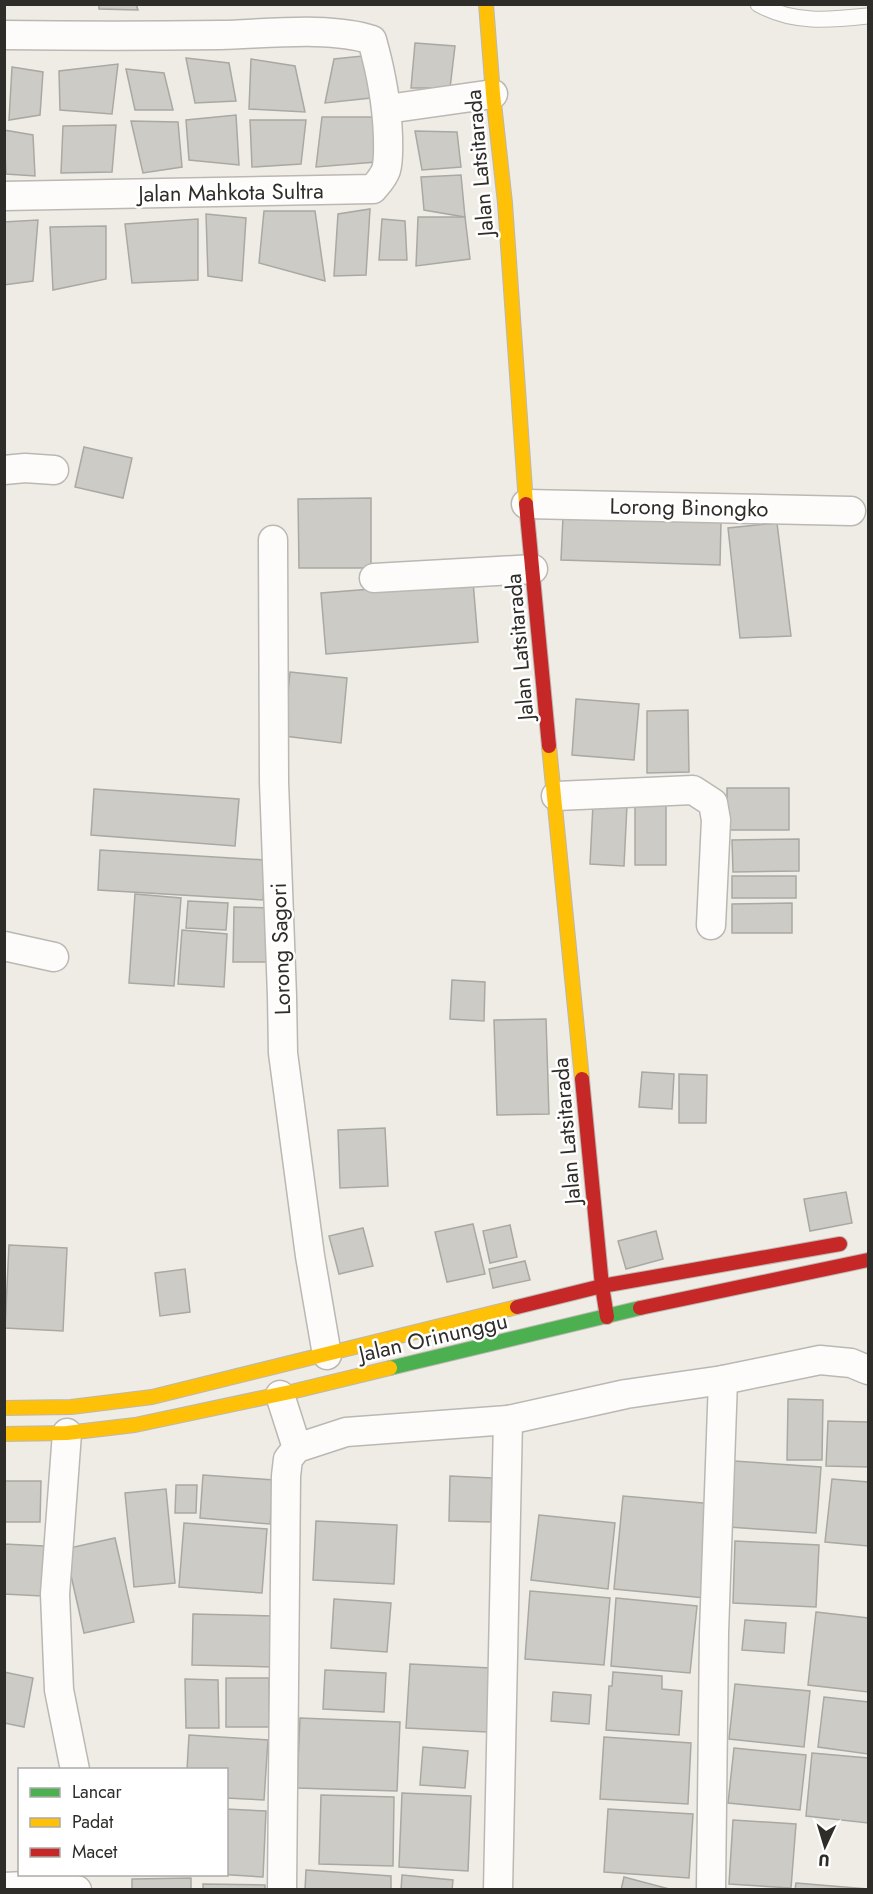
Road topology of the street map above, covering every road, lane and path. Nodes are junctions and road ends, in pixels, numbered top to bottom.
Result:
1 (486, 4) edge
2 (758, 4) edge
3 (868, 16) edge
4 (4, 35) edge
5 (493, 94) junction
6 (387, 109) junction
7 (4, 196) edge
8 (4, 470) edge
9 (54, 470) dead end
10 (526, 504) junction
11 (852, 511) dead end
12 (273, 540) dead end
13 (533, 569) junction
14 (374, 578) dead end
15 (556, 796) junction
16 (711, 925) dead end
17 (4, 946) edge
18 (54, 957) dead end
19 (857, 1241) dead end
20 (868, 1260) edge
21 (602, 1286) junction
22 (607, 1317) junction
23 (327, 1355) junction
24 (868, 1370) edge
25 (723, 1380) junction
26 (276, 1382) junction
27 (4, 1408) edge
28 (508, 1420) junction
29 (67, 1433) junction
30 (4, 1434) edge
31 (297, 1449) junction
32 (75, 1768) edge
33 (4, 1887) edge
34 (77, 1890) edge
35 (282, 1890) edge
36 (498, 1890) edge
37 (711, 1890) edge

1 - 5 street, Jalan Latsitarada
2 - 3 lane
4 - 6 street, Jalan Mahkota Sultra
5 - 6 street
5 - 10 street, Jalan Latsitarada
6 - 7 street, Jalan Mahkota Sultra
8 - 9 street
10 - 11 street, Lorong Binongko
10 - 13 street, Jalan Latsitarada
12 - 23 street, Lorong Sagori
13 - 14 street
13 - 15 street, Jalan Latsitarada
15 - 16 street
15 - 21 street, Jalan Latsitarada
17 - 18 street
19 - 21 street, Jalan Orinunggu
20 - 22 street, Jalan Orinunggu
21 - 22 street, Jalan Latsitarada
21 - 23 street, Jalan Orinunggu
22 - 26 street, Jalan Orinunggu
23 - 26 street, Jalan Orinunggu
24 - 25 street
25 - 28 street
25 - 37 street
26 - 27 street, Jalan Orinunggu
26 - 29 street, Jalan Orinunggu
26 - 31 street
28 - 31 street
28 - 36 street
29 - 30 street, Jalan Orinunggu
29 - 32 street
31 - 35 street
33 - 34 street

